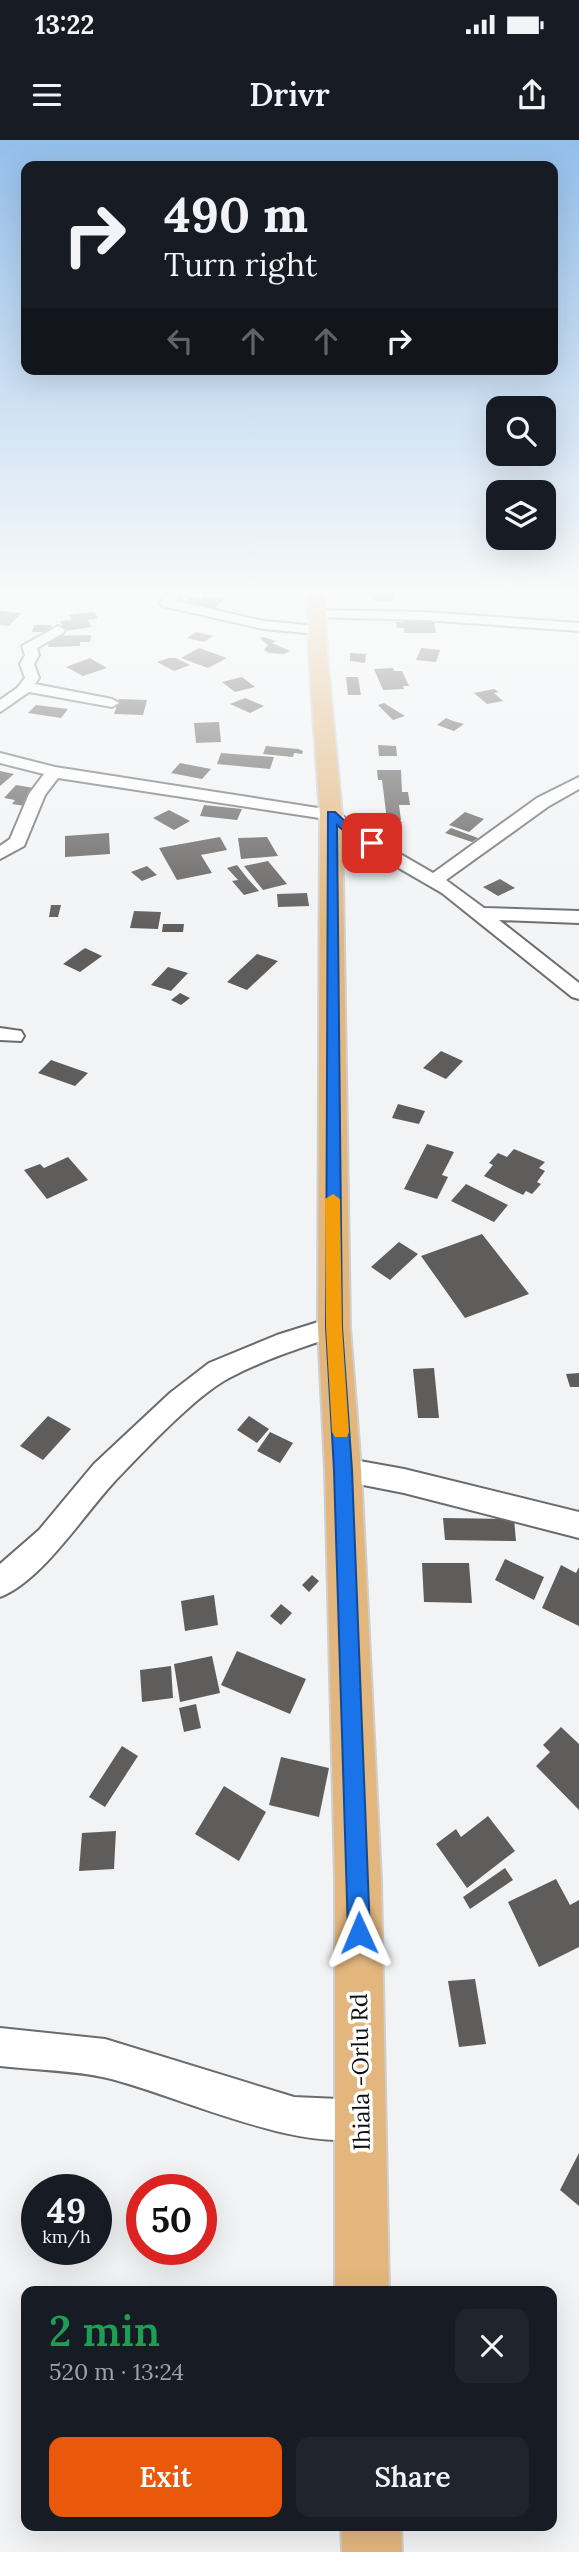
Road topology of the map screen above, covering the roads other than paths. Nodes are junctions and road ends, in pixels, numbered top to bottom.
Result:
1 (323, 706) edge
2 (0, 758) edge
3 (54, 772) junction
4 (579, 782) edge
5 (331, 815) junction
6 (0, 854) edge
7 (434, 880) junction
8 (481, 914) junction
9 (579, 917) edge
10 (579, 993) edge
11 (334, 1327) junction
12 (343, 1470) junction
13 (579, 1525) edge
14 (0, 1583) edge
15 (0, 2047) edge
16 (361, 2120) junction
17 (362, 2286) edge
18 (371, 2531) edge
19 (372, 2552) edge

1 - 5 main road, Ihiala -Orlu Rd
2 - 3 street
3 - 5 street
3 - 6 street
4 - 7 street
5 - 7 street
5 - 11 main road, Ihiala -Orlu Rd
7 - 8 street
8 - 9 street
8 - 10 street
11 - 12 main road, Ihiala -Orlu Rd
11 - 14 street
12 - 13 street
12 - 16 main road, Ihiala -Orlu Rd
15 - 16 street
16 - 17 main road, Ihiala -Orlu Rd
18 - 19 main road

